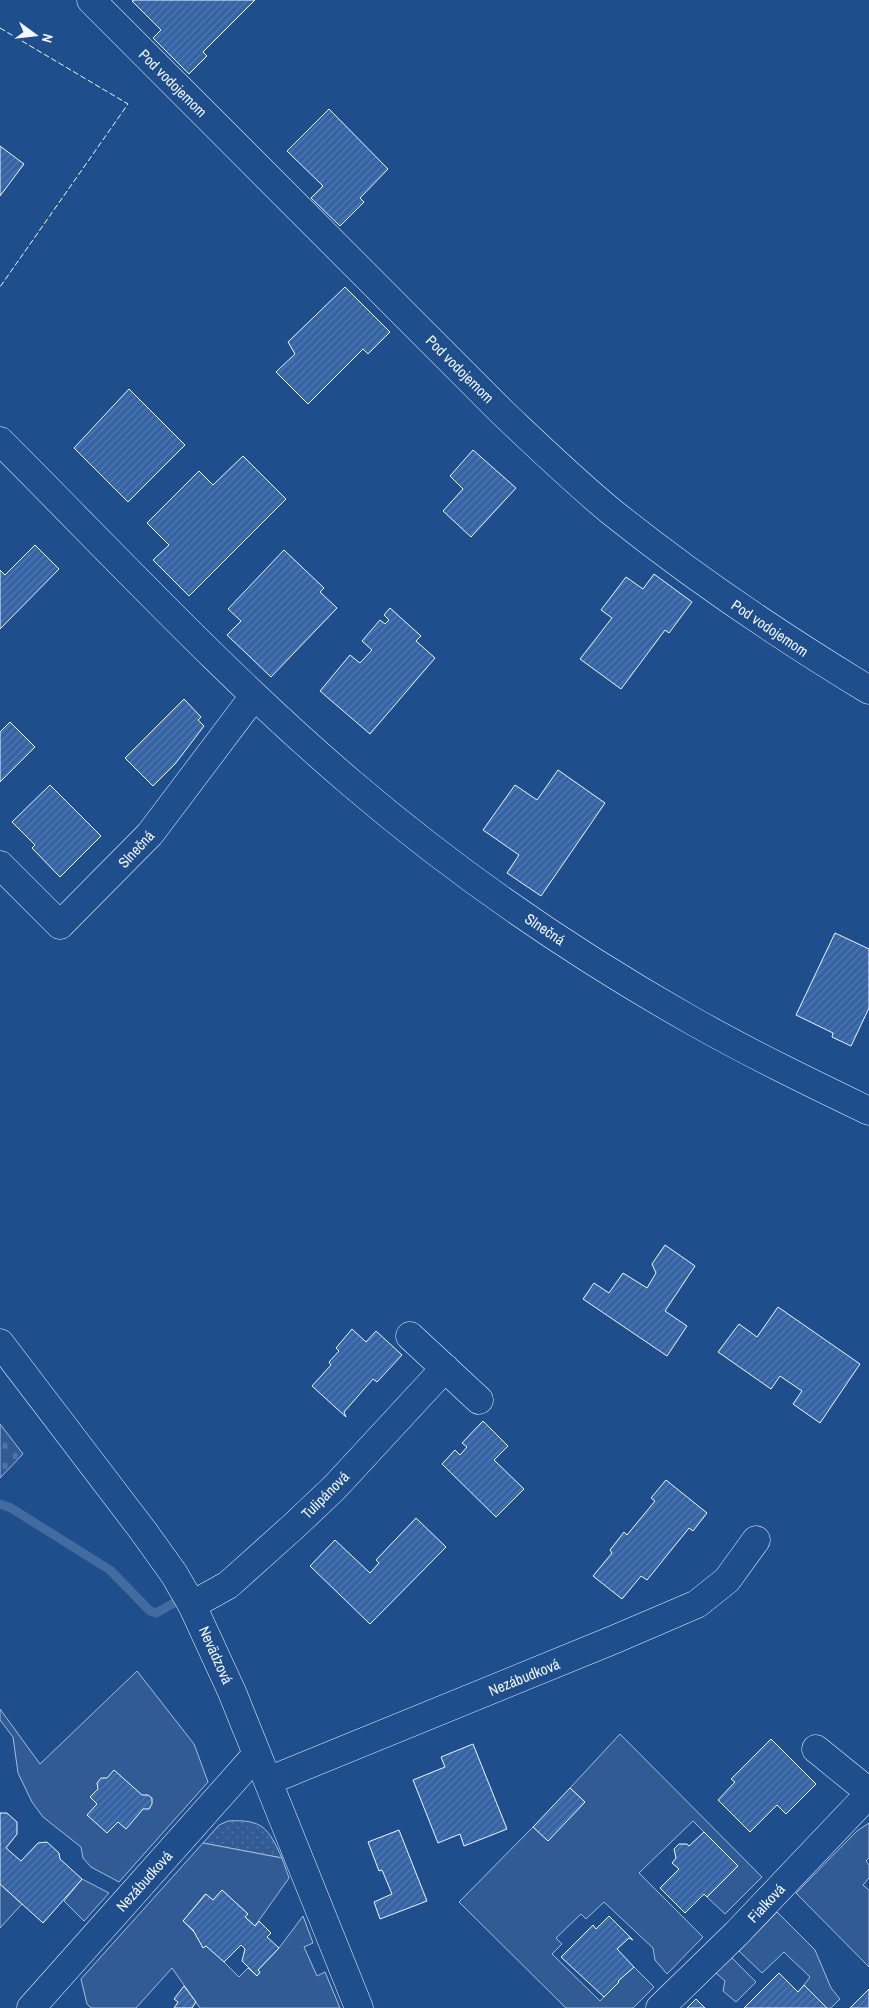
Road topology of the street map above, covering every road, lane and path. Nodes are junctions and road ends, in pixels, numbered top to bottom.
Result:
1 (91, 0) edge
2 (0, 441) edge
3 (869, 690) edge
4 (254, 696) junction
5 (0, 865) edge
6 (869, 1111) edge
7 (410, 1336) dead end
8 (0, 1343) edge
9 (445, 1368) junction
10 (479, 1400) dead end
11 (756, 1540) dead end
12 (192, 1605) junction
13 (816, 1749) dead end
14 (257, 1754) junction
15 (268, 1781) junction
16 (869, 1793) edge
17 (31, 2008) edge
18 (360, 2008) edge
19 (660, 2008) edge

1 - 3 street, Pod vodojemom
2 - 4 street, Slnečná
4 - 5 street, Slnečná
4 - 6 street, Slnečná
7 - 9 street
8 - 12 street, Nevädzová
9 - 10 street
9 - 12 street, Tulipánová
11 - 15 street, Nezábudková
12 - 14 street, Nevädzová
13 - 16 street, Fialková
14 - 15 street, Nevädzová
14 - 17 street, Nezábudková
15 - 18 street, Nevädzová
16 - 19 street, Fialková

